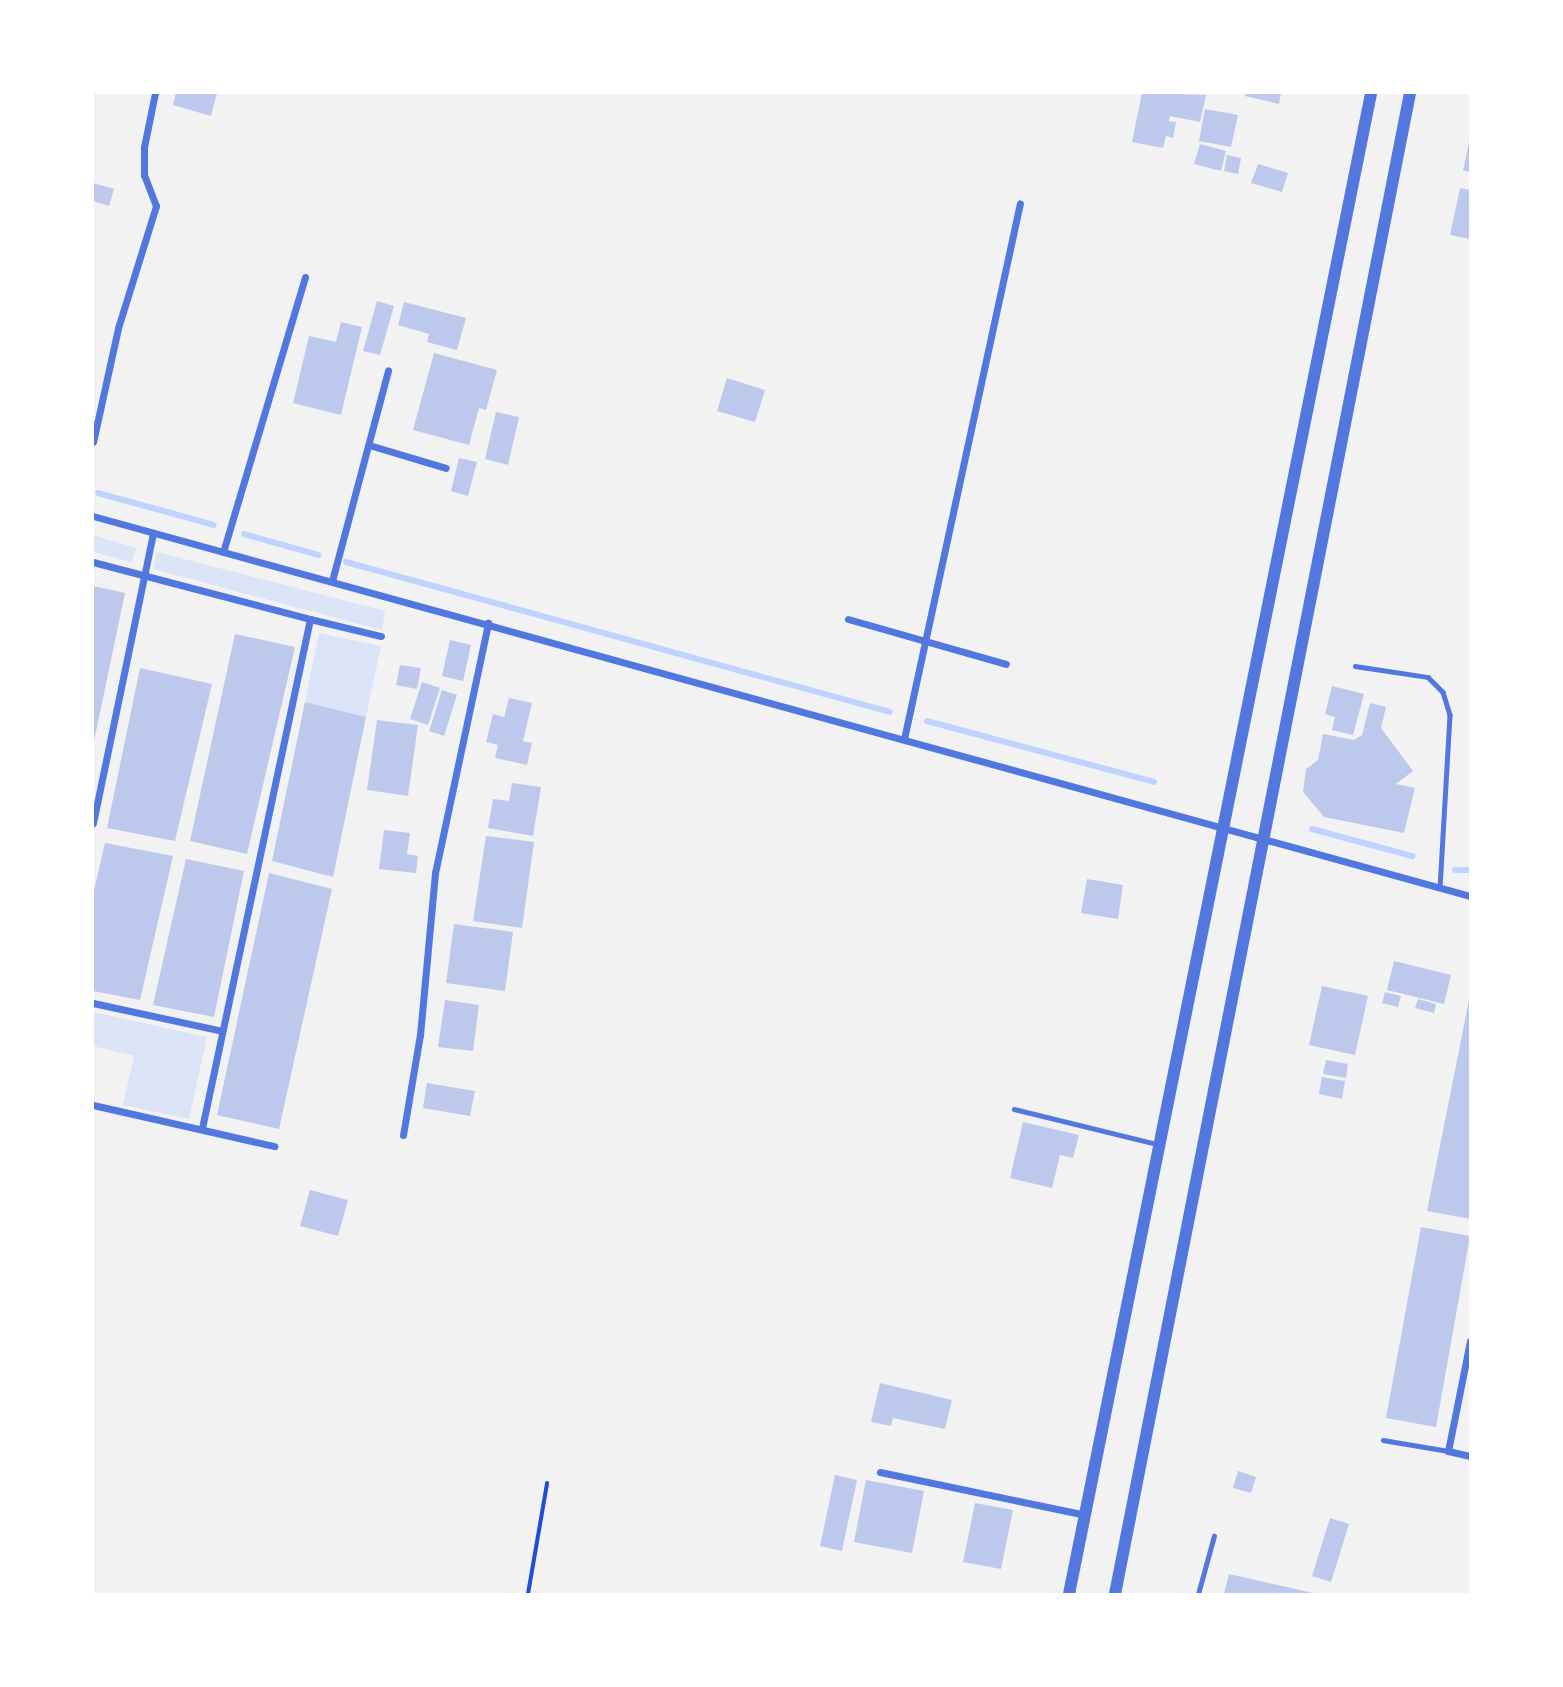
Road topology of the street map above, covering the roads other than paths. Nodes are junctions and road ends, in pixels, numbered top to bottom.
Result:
1 (155, 93) edge
2 (1371, 93) edge
3 (1410, 93) edge
4 (1020, 203) dead end
5 (305, 277) dead end
6 (388, 370) dead end
7 (93, 442) edge
8 (369, 445) junction
9 (446, 468) dead end
10 (93, 516) edge
11 (153, 533) junction
12 (223, 552) junction
13 (93, 562) edge
14 (143, 575) junction
15 (332, 581) junction
16 (310, 618) junction
17 (848, 619) dead end
18 (488, 623) junction
19 (381, 636) dead end
20 (925, 641) junction
21 (1006, 664) dead end
22 (1355, 666) dead end
23 (904, 739) junction
24 (93, 822) edge
25 (1223, 826) junction
26 (1265, 838) junction
27 (1440, 887) junction
28 (1470, 896) edge
29 (93, 1003) edge
30 (222, 1031) junction
31 (93, 1105) edge
32 (1014, 1110) dead end
33 (202, 1128) junction
34 (403, 1135) dead end
35 (1161, 1145) junction
36 (274, 1146) dead end
37 (1470, 1341) edge
38 (1383, 1440) dead end
39 (1448, 1451) junction
40 (1470, 1456) edge
41 (880, 1472) dead end
42 (1086, 1515) junction
43 (1214, 1536) dead end
44 (1069, 1594) edge
45 (1115, 1594) edge
46 (1198, 1594) edge

1 - 7 street
2 - 25 street
3 - 26 street
4 - 20 street
5 - 12 street
6 - 8 street
8 - 9 street
8 - 15 street
10 - 11 street
11 - 12 street
11 - 14 street
12 - 15 street
13 - 14 street
14 - 16 street
14 - 24 street
15 - 18 street
16 - 19 street
16 - 30 street
17 - 20 street
18 - 23 street
18 - 34 street
20 - 21 street
20 - 23 street
22 - 27 lane
23 - 25 street
25 - 26 street
25 - 35 street
26 - 27 street
26 - 45 street
27 - 28 street
29 - 30 street
30 - 33 street
31 - 33 street
32 - 35 lane
33 - 36 street
35 - 42 street
37 - 39 street
38 - 39 lane
39 - 40 street
41 - 42 street
42 - 44 street
43 - 46 lane

